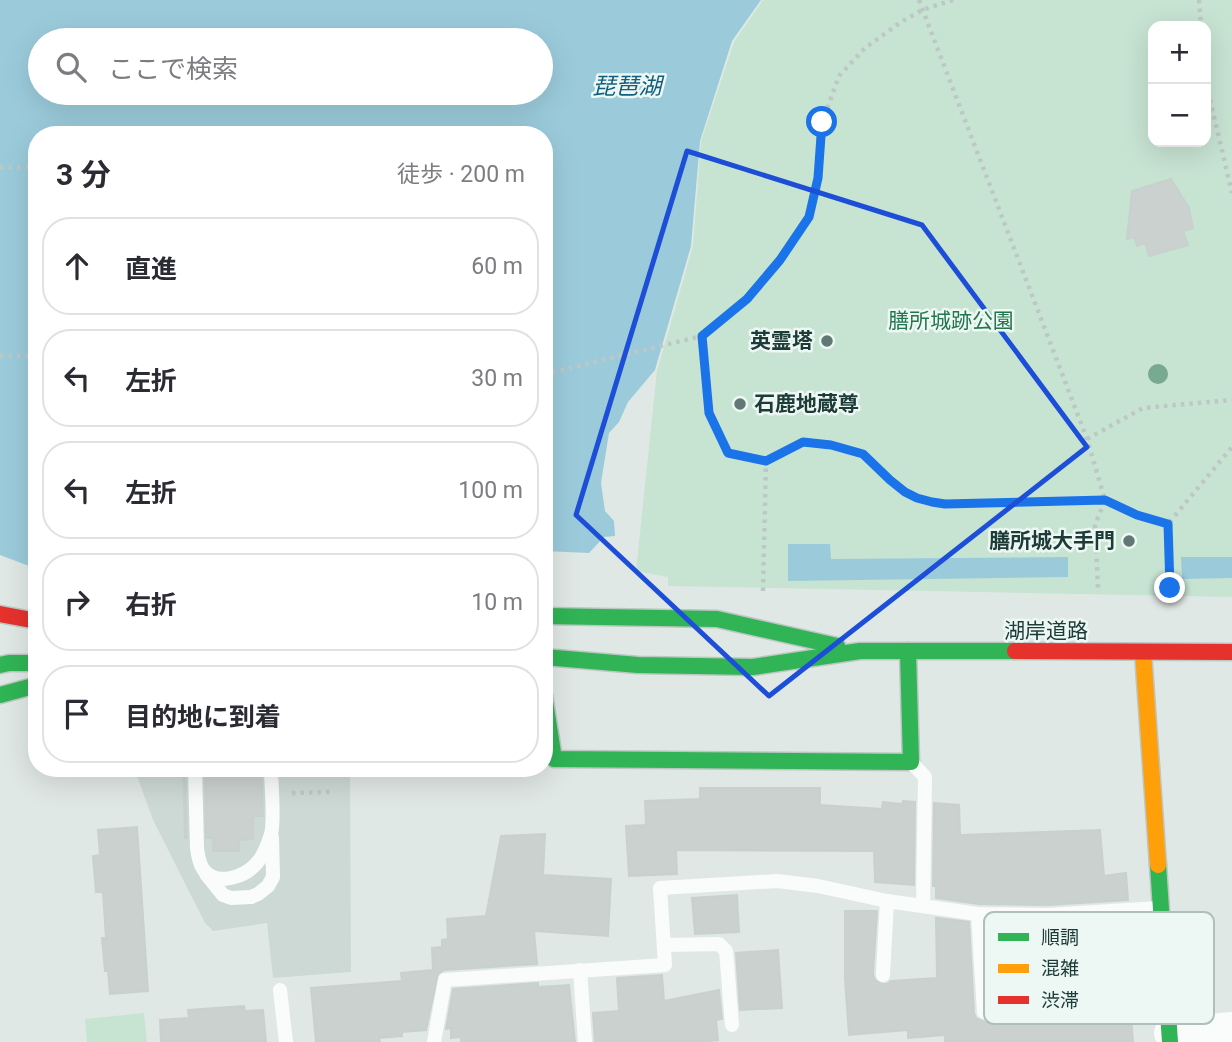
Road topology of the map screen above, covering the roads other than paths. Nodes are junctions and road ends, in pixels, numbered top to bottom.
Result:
1 (0, 614) edge
2 (553, 616) edge
3 (28, 620) edge
4 (28, 629) edge
5 (12, 632) dead end
6 (860, 651) junction
7 (908, 651) junction
8 (1143, 652) junction
9 (1232, 652) edge
10 (553, 658) edge
11 (28, 663) edge
12 (0, 665) edge
13 (28, 687) edge
14 (0, 695) edge
15 (553, 753) edge
16 (911, 762) junction
17 (195, 777) edge
18 (271, 777) edge
19 (272, 832) junction
20 (204, 871) junction
21 (887, 901) junction
22 (923, 906) junction
23 (1160, 908) junction
24 (1095, 912) edge
25 (1160, 912) edge
26 (978, 914) junction
27 (984, 914) edge
28 (664, 945) junction
29 (580, 970) junction
30 (883, 975) dead end
31 (280, 990) dead end
32 (984, 1013) dead end
33 (732, 1025) dead end
34 (1232, 1027) edge
35 (1169, 1038) edge
36 (286, 1042) edge
37 (434, 1042) edge
38 (585, 1042) edge

1 - 3 main road
2 - 6 main road, 湖岸道路
4 - 5 main road
6 - 7 main road, 湖岸道路
6 - 10 main road, 湖岸道路
7 - 8 main road, 湖岸道路
7 - 16 main road
8 - 9 main road, 湖岸道路
8 - 23 main road
11 - 12 main road
13 - 14 main road
15 - 16 main road
16 - 22 lane
17 - 20 lane
18 - 19 lane
19 - 20 lane
19 - 20 lane
21 - 22 lane
21 - 28 lane
21 - 30 lane
22 - 26 lane
23 - 24 lane
23 - 25 main road
26 - 27 lane
26 - 32 lane
28 - 29 lane
28 - 33 lane
29 - 37 lane
29 - 38 lane
31 - 36 lane
34 - 35 street

